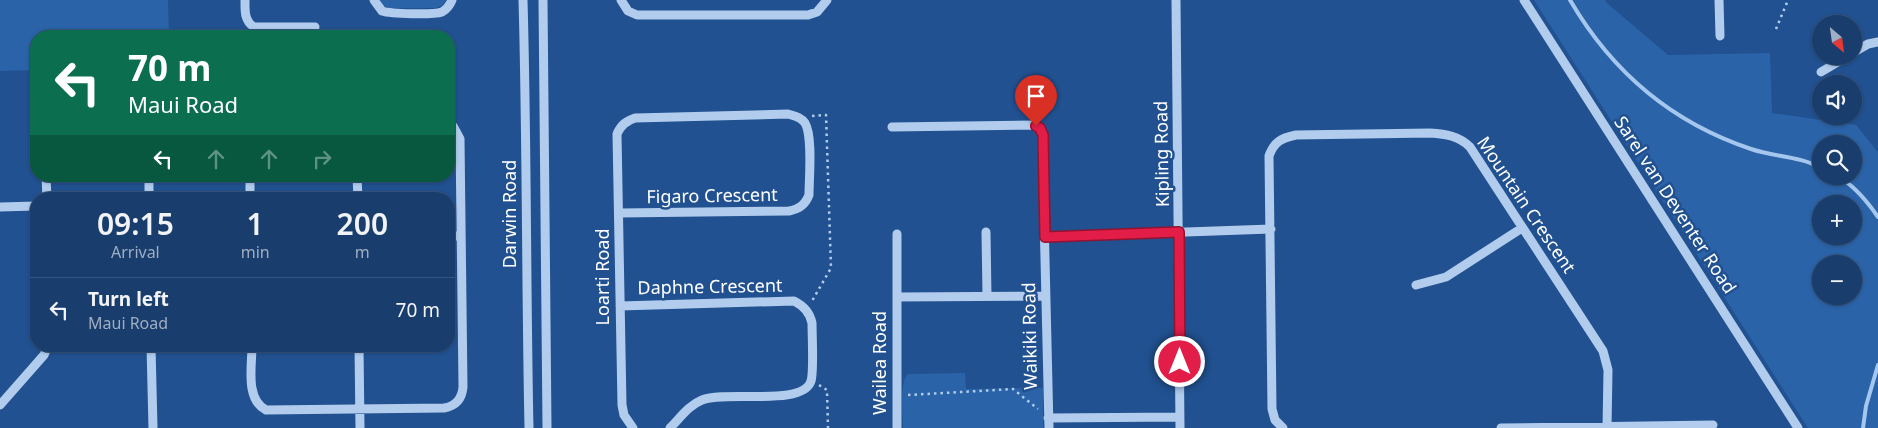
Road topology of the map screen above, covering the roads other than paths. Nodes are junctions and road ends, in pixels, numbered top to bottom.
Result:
1 (245, 0) edge
2 (374, 0) edge
3 (452, 0) edge
4 (523, 0) edge
5 (543, 0) edge
6 (621, 0) edge
7 (1176, 0) edge
8 (1524, 0) edge
9 (1719, 0) edge
10 (825, 3) edge
11 (315, 27) dead end
12 (1720, 36) dead end
13 (1878, 42) edge
14 (1862, 47) edge
15 (1833, 65) edge
16 (1821, 72) dead end
17 (800, 118) joint
18 (892, 127) dead end
19 (455, 130) edge
20 (30, 206) edge
21 (0, 207) edge
22 (619, 214) junction
23 (1522, 228) junction
24 (1271, 229) junction
25 (986, 232) dead end
26 (1179, 232) junction
27 (897, 234) dead end
28 (455, 236) edge
29 (461, 236) junction
30 (1045, 237) junction
31 (1416, 285) dead end
32 (987, 296) junction
33 (1045, 296) junction
34 (896, 298) junction
35 (620, 306) junction
36 (45, 352) edge
37 (151, 352) edge
38 (252, 352) edge
39 (359, 352) edge
40 (0, 405) edge
41 (360, 410) junction
42 (1180, 417) junction
43 (1049, 423) edge
44 (1713, 425) dead end
45 (1607, 427) edge
46 (153, 428) edge
47 (360, 428) edge
48 (529, 428) edge
49 (547, 428) edge
50 (633, 428) edge
51 (670, 428) edge
52 (897, 428) edge
53 (1180, 428) edge
54 (1283, 428) edge
55 (1501, 428) edge
56 (1798, 428) edge

1 - 11 street
2 - 3 street
4 - 48 street, Darwin Road
5 - 49 street, Darwin Road
6 - 10 street
7 - 26 street, Kipling Road
8 - 56 street, Sarel van Deventer Road
9 - 12 street
13 - 14 street
15 - 16 street
17 - 22 street, Loarti Road
17 - 22 street, Figaro Crescent
18 - 30 street, Waikiki Road
19 - 29 street
20 - 21 street
22 - 35 street, Loarti Road
23 - 24 street, Mountain Crescent
23 - 31 street
23 - 45 street, Mountain Crescent
24 - 26 street
24 - 54 street, Mountain Crescent
25 - 32 street
26 - 30 street
26 - 42 street, Kipling Road
27 - 34 street, Wailea Road
28 - 29 street
29 - 41 street
30 - 33 street, Waikiki Road
32 - 33 street, Wailea Road
32 - 34 street, Wailea Road
33 - 43 street, Waikiki Road
34 - 52 street, Wailea Road
35 - 50 street, Loarti Road
35 - 51 street, Daphne Crescent
36 - 40 street
37 - 46 street
38 - 41 street
39 - 41 street
41 - 47 street
42 - 43 street
42 - 53 street, Kipling Road
44 - 45 street
45 - 55 street

